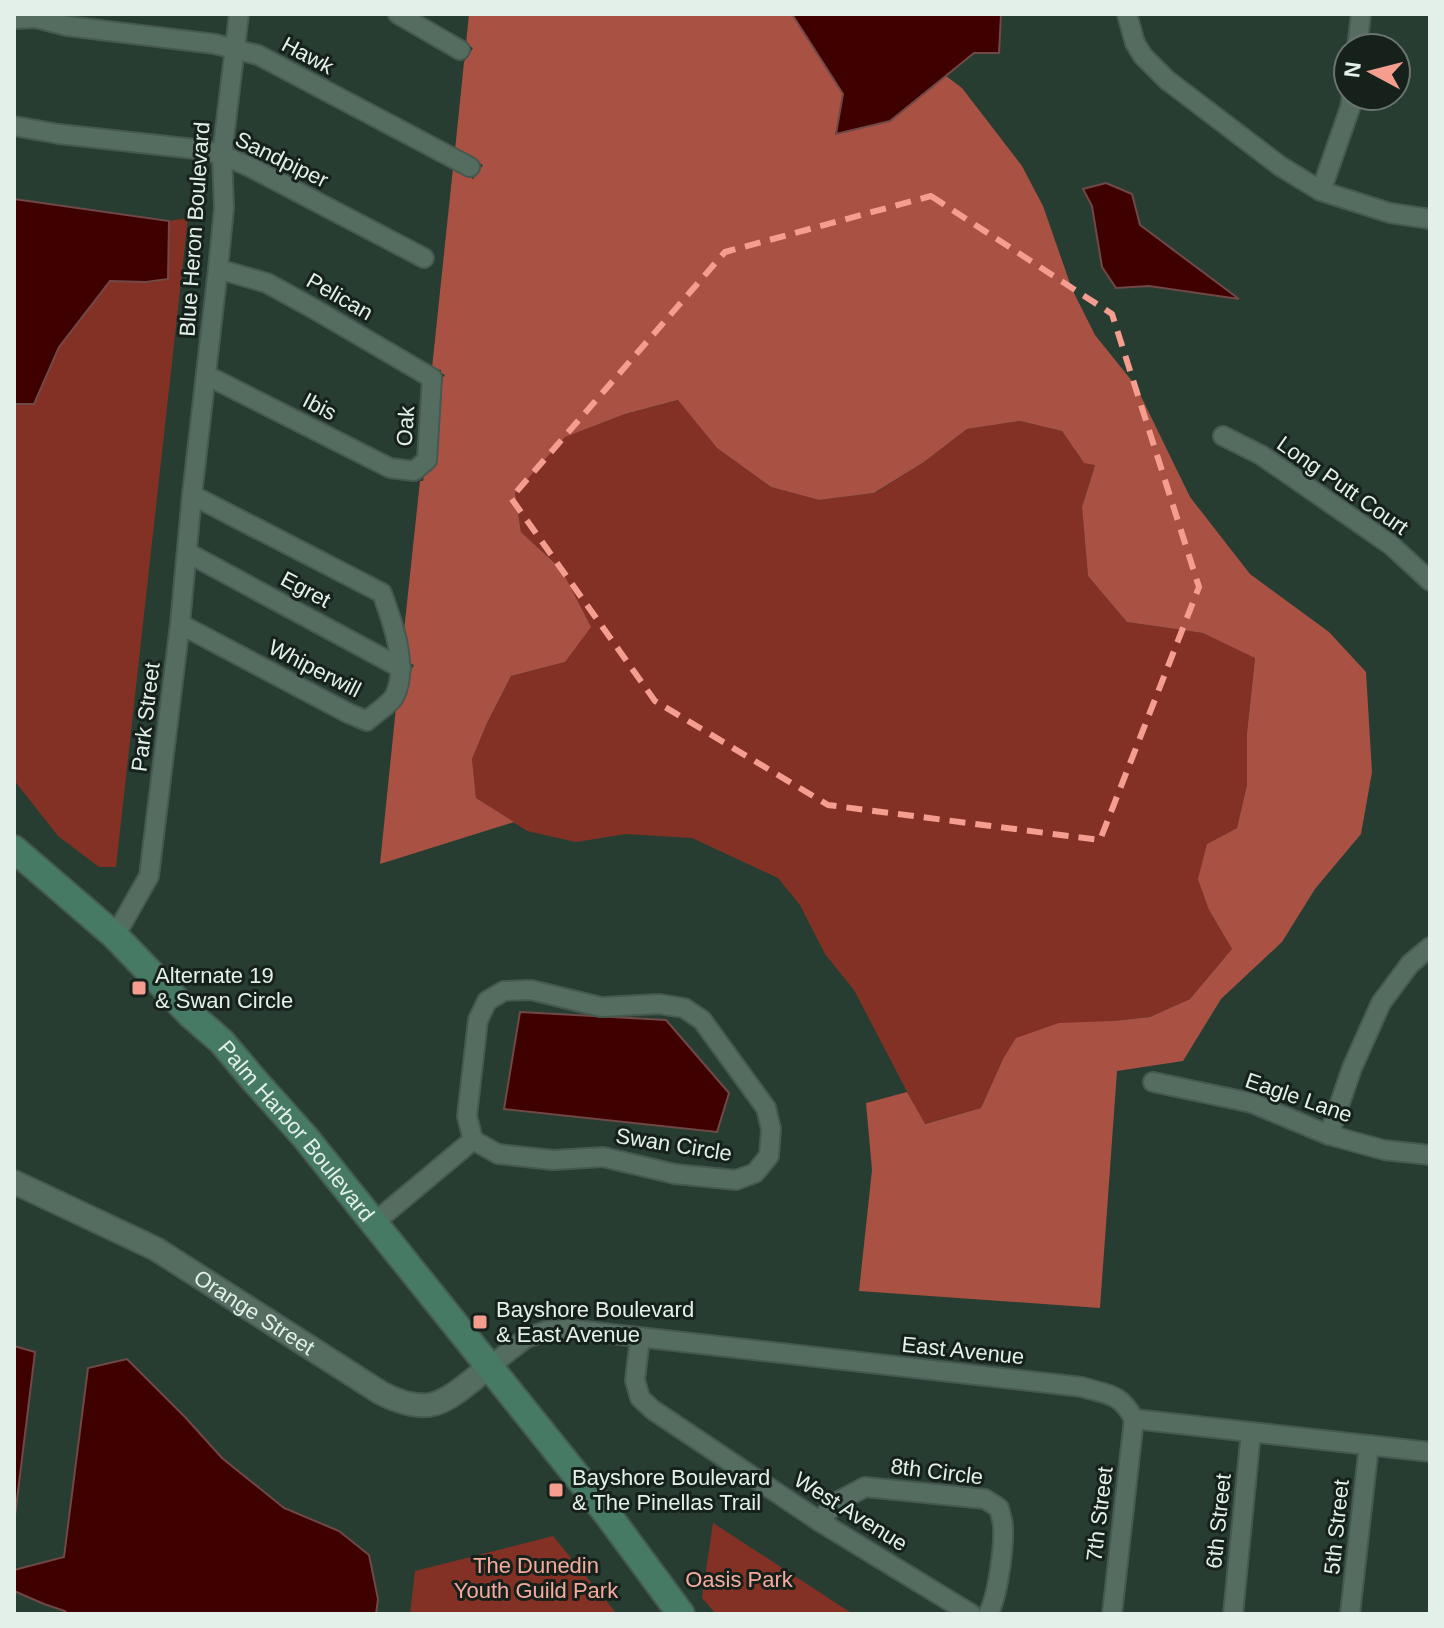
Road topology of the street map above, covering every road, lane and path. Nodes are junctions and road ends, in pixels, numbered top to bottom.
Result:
1 (239, 14) edge
2 (398, 14) edge
3 (1127, 14) edge
4 (14, 19) edge
5 (235, 49) junction
6 (460, 50) dead end
7 (1349, 112) edge
8 (14, 126) edge
9 (222, 155) junction
10 (470, 167) dead end
11 (1321, 191) junction
12 (1430, 219) edge
13 (424, 258) dead end
14 (218, 269) junction
15 (206, 375) junction
16 (432, 378) joint
17 (1223, 436) dead end
18 (414, 471) joint
19 (192, 495) junction
20 (188, 553) junction
21 (1430, 581) edge
22 (180, 624) junction
23 (401, 668) junction
24 (14, 849) edge
25 (115, 936) junction
26 (1430, 947) edge
27 (1153, 1082) dead end
28 (1329, 1135) junction
29 (473, 1140) junction
30 (1430, 1155) edge
31 (14, 1182) edge
32 (375, 1222) junction
33 (640, 1338) junction
34 (489, 1367) junction
35 (1134, 1419) junction
36 (1251, 1432) junction
37 (1369, 1445) junction
38 (1430, 1452) edge
39 (819, 1521) junction
40 (681, 1614) edge
41 (971, 1614) edge
42 (988, 1614) edge
43 (1112, 1614) edge
44 (1233, 1614) edge
45 (1350, 1614) edge

1 - 5 street, Blue Heron Boulevard
2 - 6 street
3 - 11 street
4 - 5 street, Hawk
5 - 9 street, Blue Heron Boulevard
5 - 10 street, Hawk
7 - 11 street
8 - 9 street, Sandpiper
9 - 13 street, Sandpiper
9 - 14 street, Blue Heron Boulevard
11 - 12 street
14 - 15 street, Blue Heron Boulevard
14 - 16 street, Pelican
15 - 18 street, Ibis
15 - 19 street, Blue Heron Boulevard
16 - 18 street, Oak
17 - 21 street, Long Putt Court
19 - 20 street, Park Street
19 - 23 street
20 - 22 street, Park Street
20 - 23 street, Egret
22 - 23 street, Whiperwill
22 - 25 street, Park Street
24 - 25 main road, Palm Harbor Boulevard
25 - 32 main road, Palm Harbor Boulevard
26 - 28 street
27 - 28 street, Eagle Lane
28 - 30 street, Eagle Lane
29 - 29 street, Swan Circle
29 - 32 street
31 - 34 street, Orange Street
32 - 34 main road, Palm Harbor Boulevard
33 - 34 street, East Avenue
33 - 35 street, East Avenue
33 - 39 street, West Avenue
34 - 40 main road, Palm Harbor Boulevard
35 - 36 street
35 - 43 street, 7th Street
36 - 37 street
36 - 44 street, 6th Street
37 - 38 street
37 - 45 street, 5th Street
39 - 41 street, West Avenue
39 - 42 street, 8th Circle

